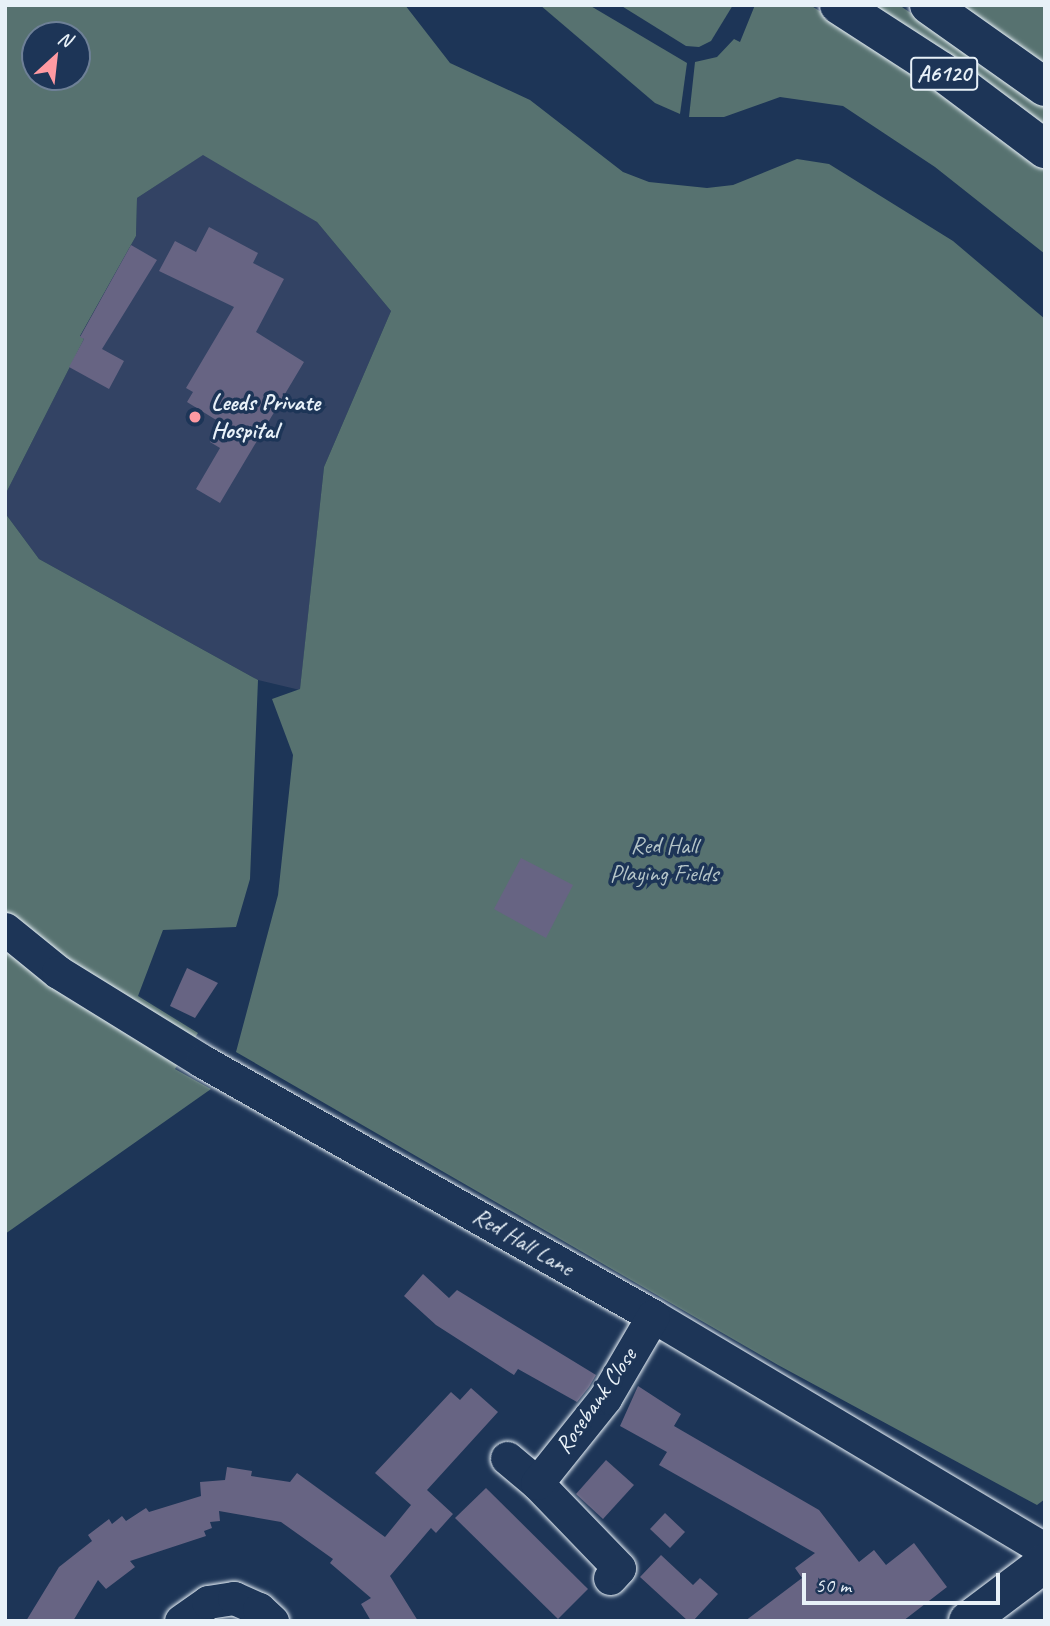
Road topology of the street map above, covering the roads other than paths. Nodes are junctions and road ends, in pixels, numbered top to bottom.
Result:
1 (839, 5) edge
2 (929, 5) edge
3 (1045, 87) edge
4 (1045, 149) edge
5 (5, 929) edge
6 (653, 1316) junction
7 (507, 1458) dead end
8 (537, 1483) junction
9 (1045, 1550) edge
10 (1045, 1563) edge
11 (610, 1578) dead end
12 (181, 1621) edge
13 (272, 1621) edge
14 (968, 1621) edge

1 - 4 main road, A6120
2 - 3 main road, A6120
5 - 6 street, Red Hall Lane
6 - 8 street, Rosebank Close
6 - 9 street, Red Hall Lane
7 - 8 street
8 - 11 street
10 - 14 main road
12 - 13 street

